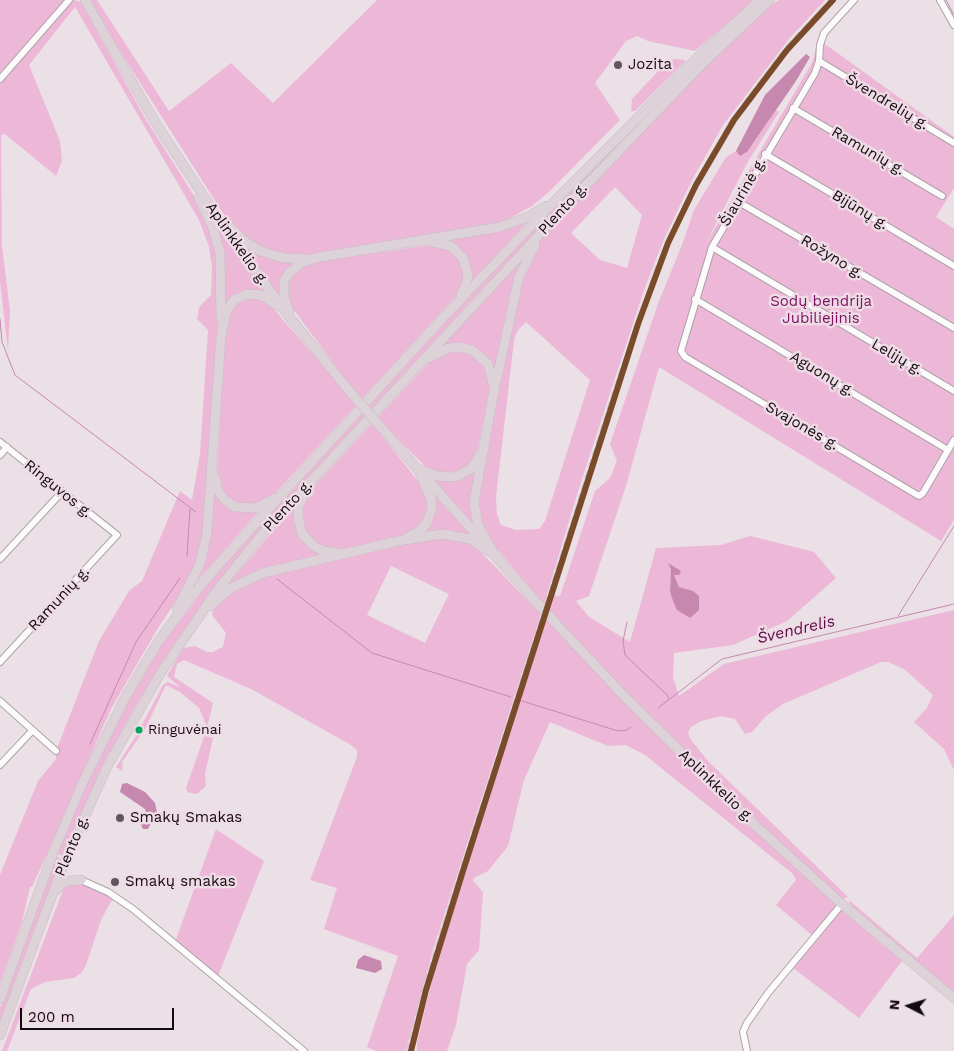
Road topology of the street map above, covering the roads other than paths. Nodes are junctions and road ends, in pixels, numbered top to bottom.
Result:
1 (69, 0) edge
2 (85, 0) edge
3 (760, 0) edge
4 (770, 0) edge
5 (854, 0) edge
6 (940, 0) edge
7 (954, 25) edge
8 (701, 60) junction
9 (819, 61) junction
10 (0, 79) edge
11 (793, 108) junction
12 (954, 143) edge
13 (765, 154) junction
14 (185, 170) junction
15 (942, 196) dead end
16 (738, 200) junction
17 (554, 201) junction
18 (212, 208) junction
19 (553, 220) junction
20 (425, 241) junction
21 (712, 247) junction
22 (315, 258) junction
23 (954, 266) edge
24 (695, 299) junction
25 (287, 314) junction
26 (294, 322) junction
27 (437, 324) junction
28 (954, 328) edge
29 (221, 336) junction
30 (685, 357) joint
31 (418, 365) junction
32 (954, 391) edge
33 (494, 396) junction
34 (954, 440) edge
35 (0, 442) edge
36 (215, 442) junction
37 (485, 442) junction
38 (7, 447) junction
39 (948, 450) junction
40 (0, 455) edge
41 (418, 469) junction
42 (310, 482) junction
43 (62, 492) junction
44 (284, 493) junction
45 (117, 535) joint
46 (398, 541) junction
47 (348, 553) junction
48 (494, 554) junction
49 (0, 559) edge
50 (158, 642) junction
51 (180, 643) junction
52 (0, 662) edge
53 (0, 701) edge
54 (32, 731) junction
55 (56, 751) dead end
56 (0, 764) edge
57 (66, 858) junction
58 (81, 880) junction
59 (51, 896) junction
60 (842, 904) junction
61 (954, 998) edge
62 (0, 999) edge
63 (0, 1036) edge
64 (304, 1051) edge
65 (747, 1051) edge

1 - 10 street
2 - 14 highway, Aplinkkelio g.
3 - 8 highway
4 - 8 highway
5 - 9 street, Šiaurinė g.
6 - 7 street
8 - 17 highway, Plento g.
8 - 19 highway, Plento g.
9 - 11 street, Šiaurinė g.
9 - 12 street, Švendrelių g.
11 - 13 street, Šiaurinė g.
11 - 15 street, Ramunių g.
13 - 16 street, Šiaurinė g.
13 - 23 street, Bijūnų g.
14 - 18 highway, Aplinkkelio g.
14 - 29 highway
16 - 21 street, Šiaurinė g.
16 - 28 street, Rožyno g.
17 - 20 highway
17 - 27 highway, Plento g.
18 - 22 highway
18 - 25 highway, Aplinkkelio g.
19 - 31 highway, Plento g.
19 - 33 highway
20 - 22 highway
20 - 27 highway
21 - 24 street, Šiaurinė g.
21 - 32 street, Lelijų g.
22 - 26 highway
24 - 30 street, Šiaurinė g.
24 - 39 street, Aguonų g.
25 - 26 highway, Aplinkkelio g.
25 - 29 highway
26 - 41 highway, Aplinkkelio g., bridge
27 - 44 highway, Plento g.
29 - 36 highway
30 - 39 street, Svajonės g.
31 - 33 highway
31 - 42 highway, Plento g.
33 - 37 highway
34 - 39 street
35 - 38 street, Ringuvos g.
36 - 44 highway
36 - 50 highway
37 - 41 highway
37 - 48 highway
38 - 40 street
38 - 43 street, Ringuvos g.
41 - 46 highway
41 - 48 highway, Aplinkkelio g.
42 - 47 highway
42 - 51 highway, Plento g.
43 - 45 street, Ringuvos g.
43 - 49 street
44 - 50 highway, Plento g.
45 - 52 street, Ramunių g.
46 - 47 highway
46 - 48 highway
47 - 51 highway
48 - 60 highway, Aplinkkelio g., bridge
50 - 62 highway, Plento g.
51 - 57 highway, Plento g.
53 - 54 street
54 - 55 street
54 - 56 street
57 - 58 highway
57 - 59 highway, Plento g.
58 - 59 highway
58 - 64 street
59 - 63 highway, Plento g.
60 - 61 highway, Aplinkkelio g.
60 - 65 street

